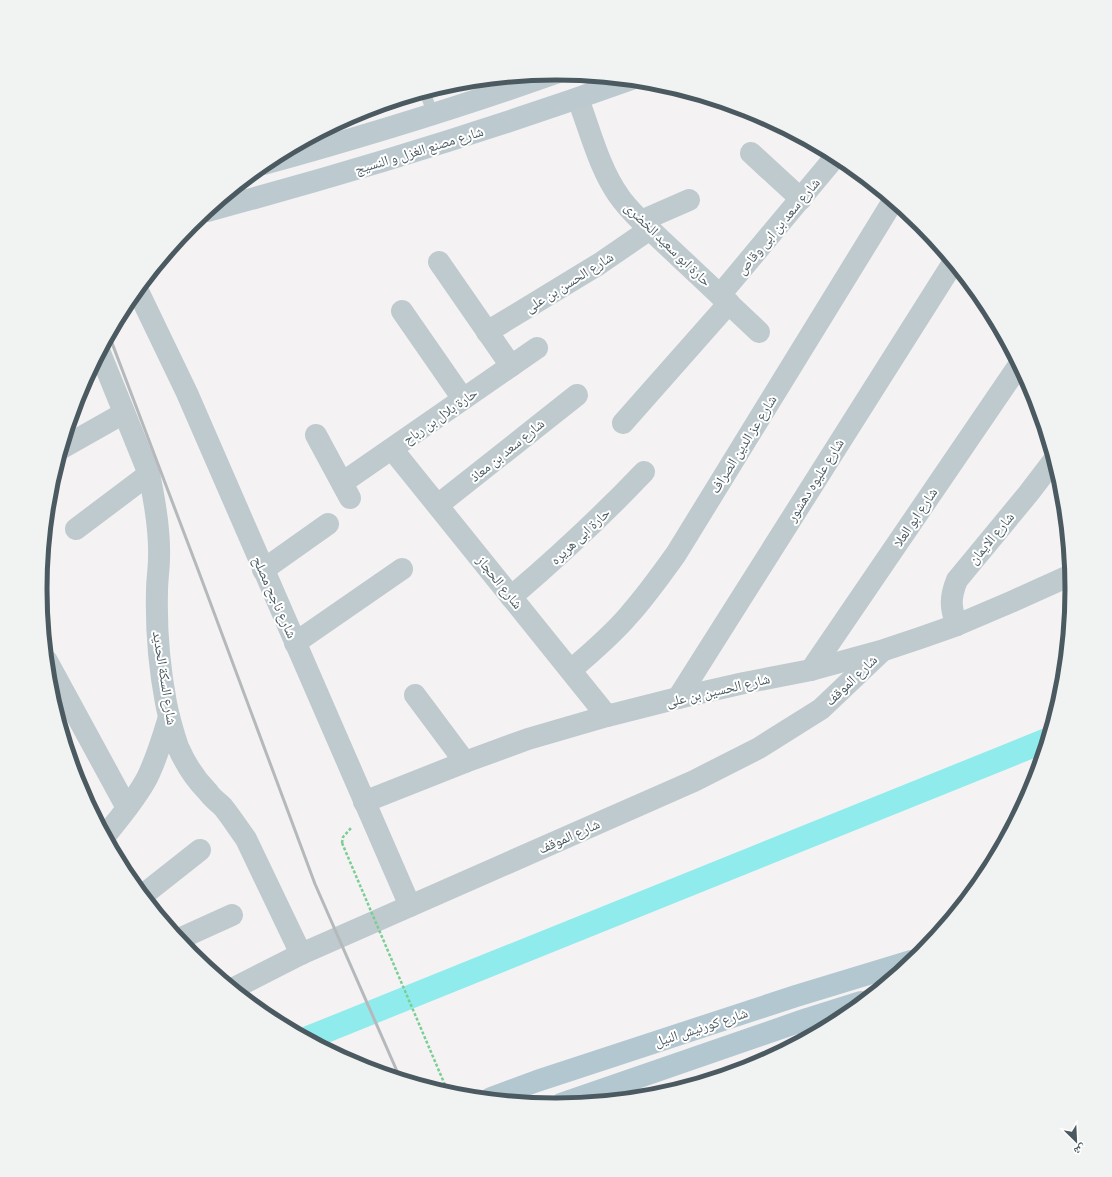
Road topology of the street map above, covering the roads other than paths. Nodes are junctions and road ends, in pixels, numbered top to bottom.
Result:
1 (531, 81) edge
2 (619, 84) edge
3 (427, 96) edge
4 (578, 98) junction
5 (433, 115) junction
6 (444, 143) junction
7 (751, 153) dead end
8 (285, 158) edge
9 (832, 161) edge
10 (262, 173) edge
11 (270, 194) junction
12 (800, 199) junction
13 (689, 200) dead end
14 (891, 205) edge
15 (218, 208) edge
16 (646, 225) junction
17 (439, 262) dead end
18 (950, 267) edge
19 (140, 296) edge
20 (724, 299) junction
21 (402, 311) dead end
22 (487, 332) junction
23 (760, 332) dead end
24 (536, 348) dead end
25 (102, 358) edge
26 (511, 366) junction
27 (1016, 370) edge
28 (577, 395) dead end
29 (463, 399) junction
30 (124, 413) junction
31 (623, 423) dead end
32 (316, 435) dead end
33 (68, 445) edge
34 (392, 449) junction
35 (1050, 465) edge
36 (644, 472) dead end
37 (149, 474) junction
38 (438, 505) junction
39 (328, 524) dead end
40 (76, 529) dead end
41 (402, 569) dead end
42 (264, 570) junction
43 (1065, 578) edge
44 (511, 597) junction
45 (957, 625) junction
46 (295, 643) junction
47 (884, 650) junction
48 (571, 670) junction
49 (811, 670) junction
50 (58, 691) edge
51 (415, 695) dead end
52 (678, 698) junction
53 (63, 706) edge
54 (607, 716) junction
55 (169, 717) junction
56 (465, 762) junction
57 (364, 802) junction
58 (127, 808) junction
59 (109, 832) edge
60 (200, 850) dead end
61 (147, 892) edge
62 (410, 906) junction
63 (232, 915) dead end
64 (185, 936) edge
65 (301, 954) junction
66 (898, 965) edge
67 (238, 986) edge
68 (846, 1007) edge
69 (502, 1094) edge
70 (583, 1096) edge

1 - 5 main road
2 - 4 main road, شارع مصنع الغزل و النسيج
3 - 5 lane
4 - 6 main road, شارع مصنع الغزل و النسيج
4 - 16 street, حارة ابو سعيد الخضرى
5 - 6 main road
5 - 8 main road
6 - 11 main road, شارع مصنع الغزل و النسيج
7 - 12 street
9 - 12 street, شارع سعد بن ابى وقاص
10 - 11 main road
11 - 15 main road, شارع مصنع الغزل و النسيج
12 - 20 street, شارع سعد بن ابى وقاص
13 - 16 street, شارع الحسن بن على
14 - 48 street, شارع عز الدين الصراف
16 - 20 street, حارة ابو سعيد الخضرى
16 - 22 street, شارع الحسن بن على
17 - 22 street
18 - 52 street, شارع عليوه دهشور
19 - 42 street, شارع ناجح مصلح
20 - 23 street, حارة ابو سعيد الخضرى
20 - 31 street, شارع سعد بن ابى وقاص
21 - 29 street
22 - 26 street
24 - 26 street, حارة بلال بن رباح
25 - 30 street, شارع السكة الحديد
26 - 29 street, حارة بلال بن رباح
27 - 49 street, شارع ابو العلا
28 - 38 street, شارع سعد بن معاذ
29 - 34 street, حارة بلال بن رباح
30 - 33 street
30 - 37 street, شارع السكة الحديد
32 - 34 street, حارة بلال بن رباح
34 - 38 street, شارع الحجاز
35 - 45 street, شارع الايمان
36 - 44 street, حارة ابى هريره
37 - 40 street
37 - 55 street, شارع السكة الحديد
38 - 44 street, شارع الحجاز
39 - 42 street
41 - 46 street
42 - 46 street, شارع ناجح مصلح
43 - 45 street, شارع الحسين بن على
44 - 48 street, شارع الحجاز
45 - 47 street, شارع الحسين بن على
46 - 57 street, شارع ناجح مصلح
47 - 49 street, شارع الحسين بن على
47 - 62 street, شارع الموقف
48 - 54 street, شارع الحجاز
49 - 52 street, شارع الحسين بن على
50 - 53 street
51 - 56 street
52 - 54 street, شارع الحسين بن على
53 - 58 street
54 - 56 street, شارع الحسين بن على
55 - 58 street
55 - 65 street, شارع السكة الحديد
56 - 57 street, شارع الحسين بن على
57 - 62 street, شارع ناجح مصلح
58 - 59 street
60 - 61 street
62 - 65 street, شارع الموقف
63 - 64 street
65 - 67 street, شارع الموقف
66 - 69 main road, شارع كورنيش النيل
68 - 70 main road, شارع كورنيش النيل

